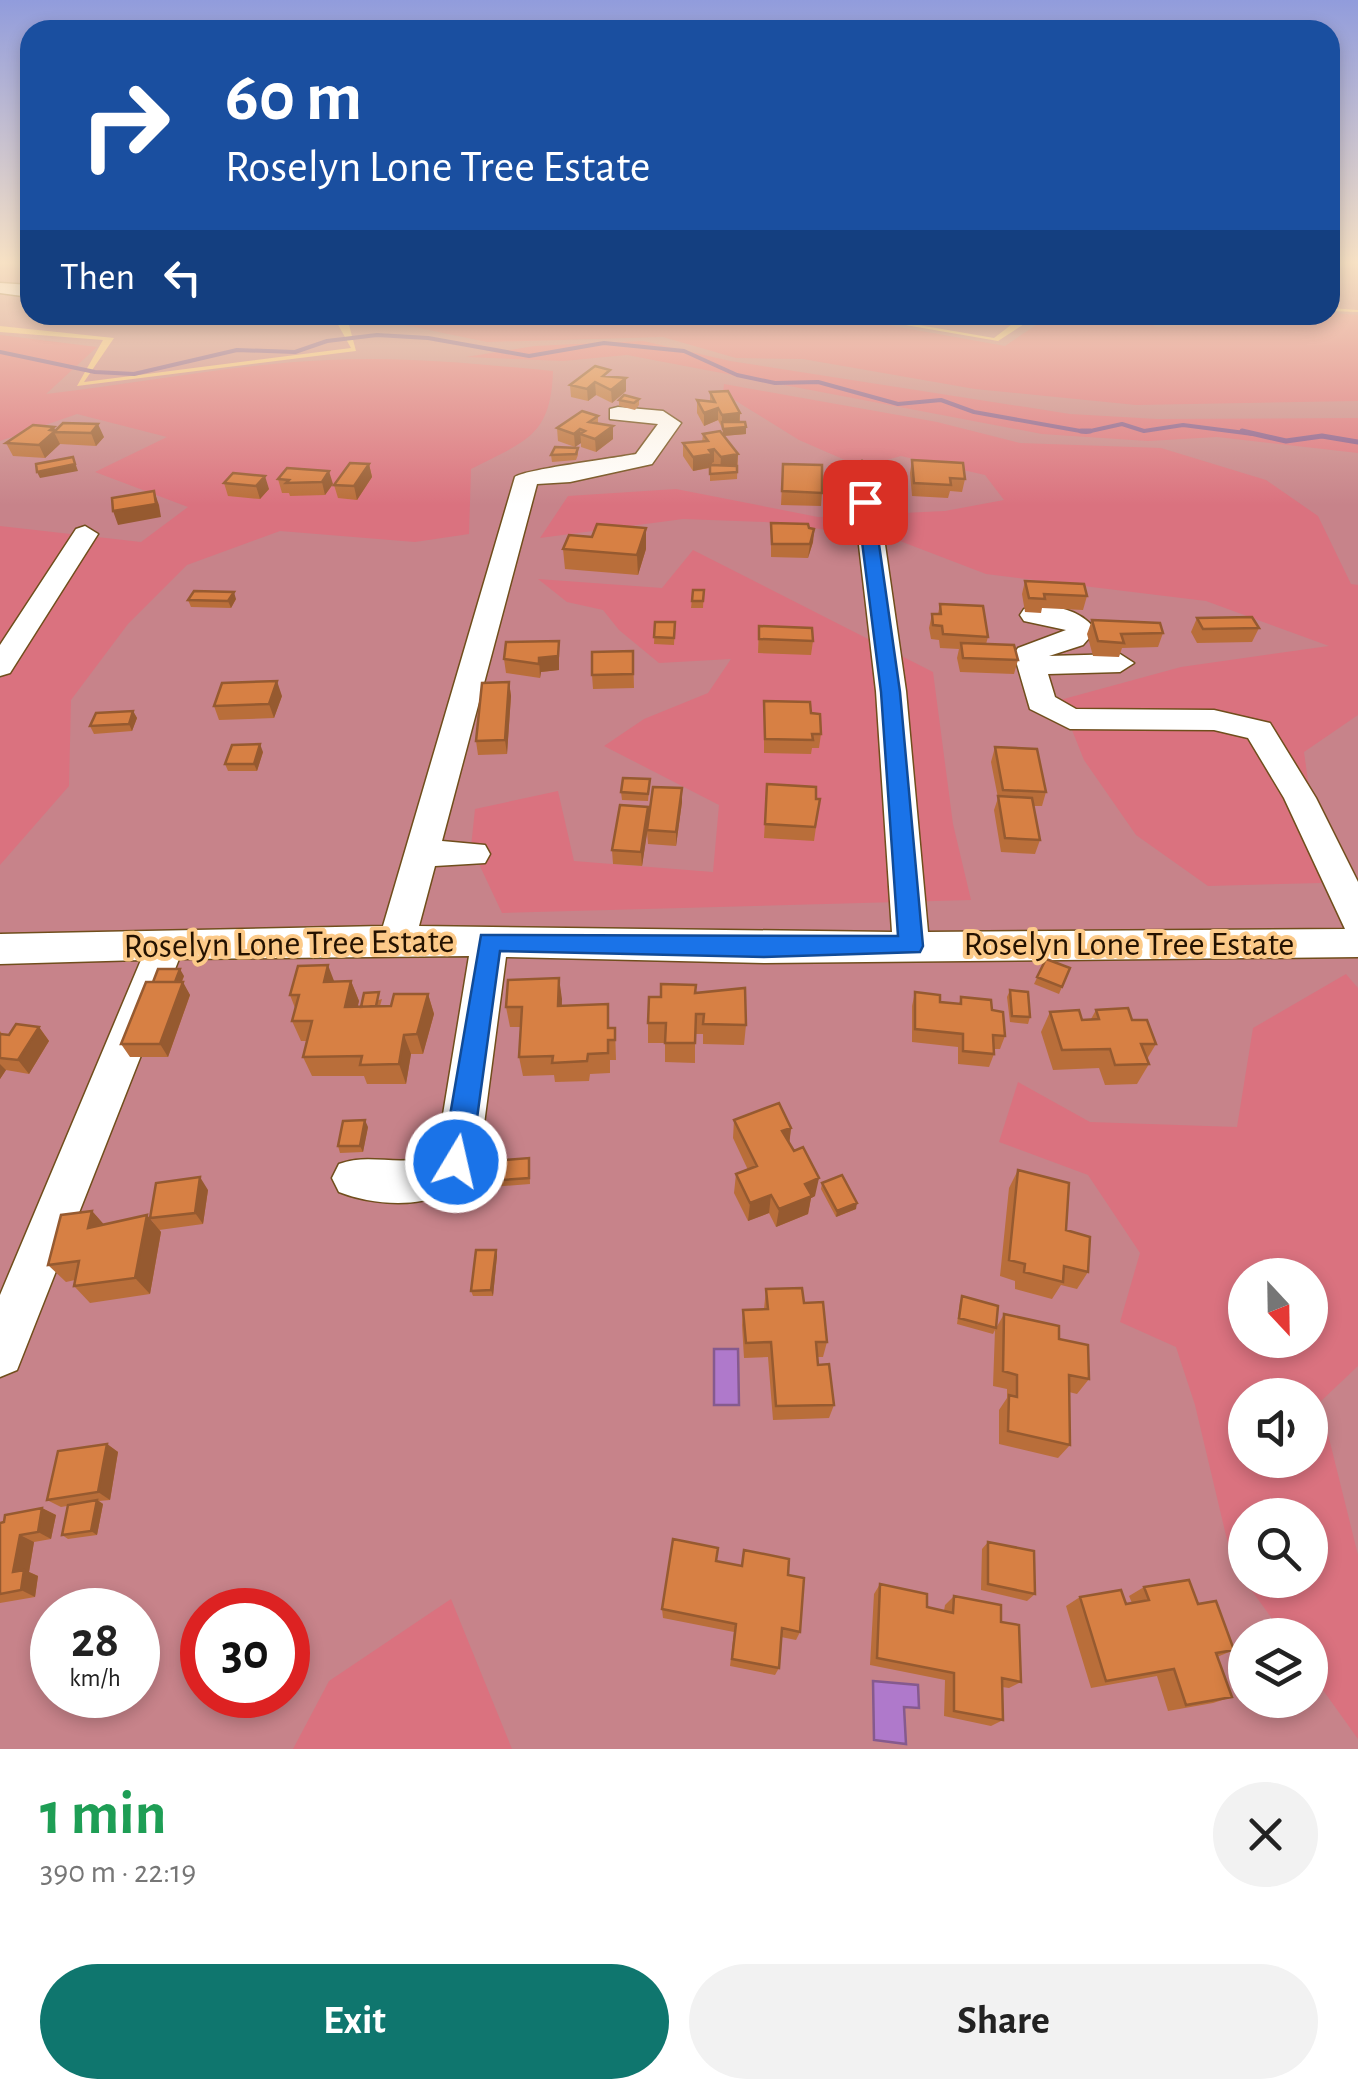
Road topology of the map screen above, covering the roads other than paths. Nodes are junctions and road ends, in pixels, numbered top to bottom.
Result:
1 (618, 414) dead end
2 (862, 468) dead end
3 (85, 534) dead end
4 (1034, 614) edge
5 (1120, 663) dead end
6 (1030, 666) junction
7 (0, 667) edge
8 (421, 852) junction
9 (473, 854) dead end
10 (1358, 919) edge
11 (397, 940) junction
12 (490, 941) junction
13 (1358, 943) edge
14 (166, 945) junction
15 (911, 946) junction
16 (0, 948) edge
17 (354, 1178) dead end
18 (0, 1353) edge

1 - 8 street
2 - 15 street
3 - 7 street
4 - 6 street
5 - 6 street
6 - 10 street
8 - 9 street
8 - 11 street
11 - 12 street, Roselyn Lone Tree Estate
11 - 14 street, Roselyn Lone Tree Estate
12 - 15 street, Roselyn Lone Tree Estate
12 - 17 street
13 - 15 street, Roselyn Lone Tree Estate
14 - 16 street, Roselyn Lone Tree Estate
14 - 18 street

